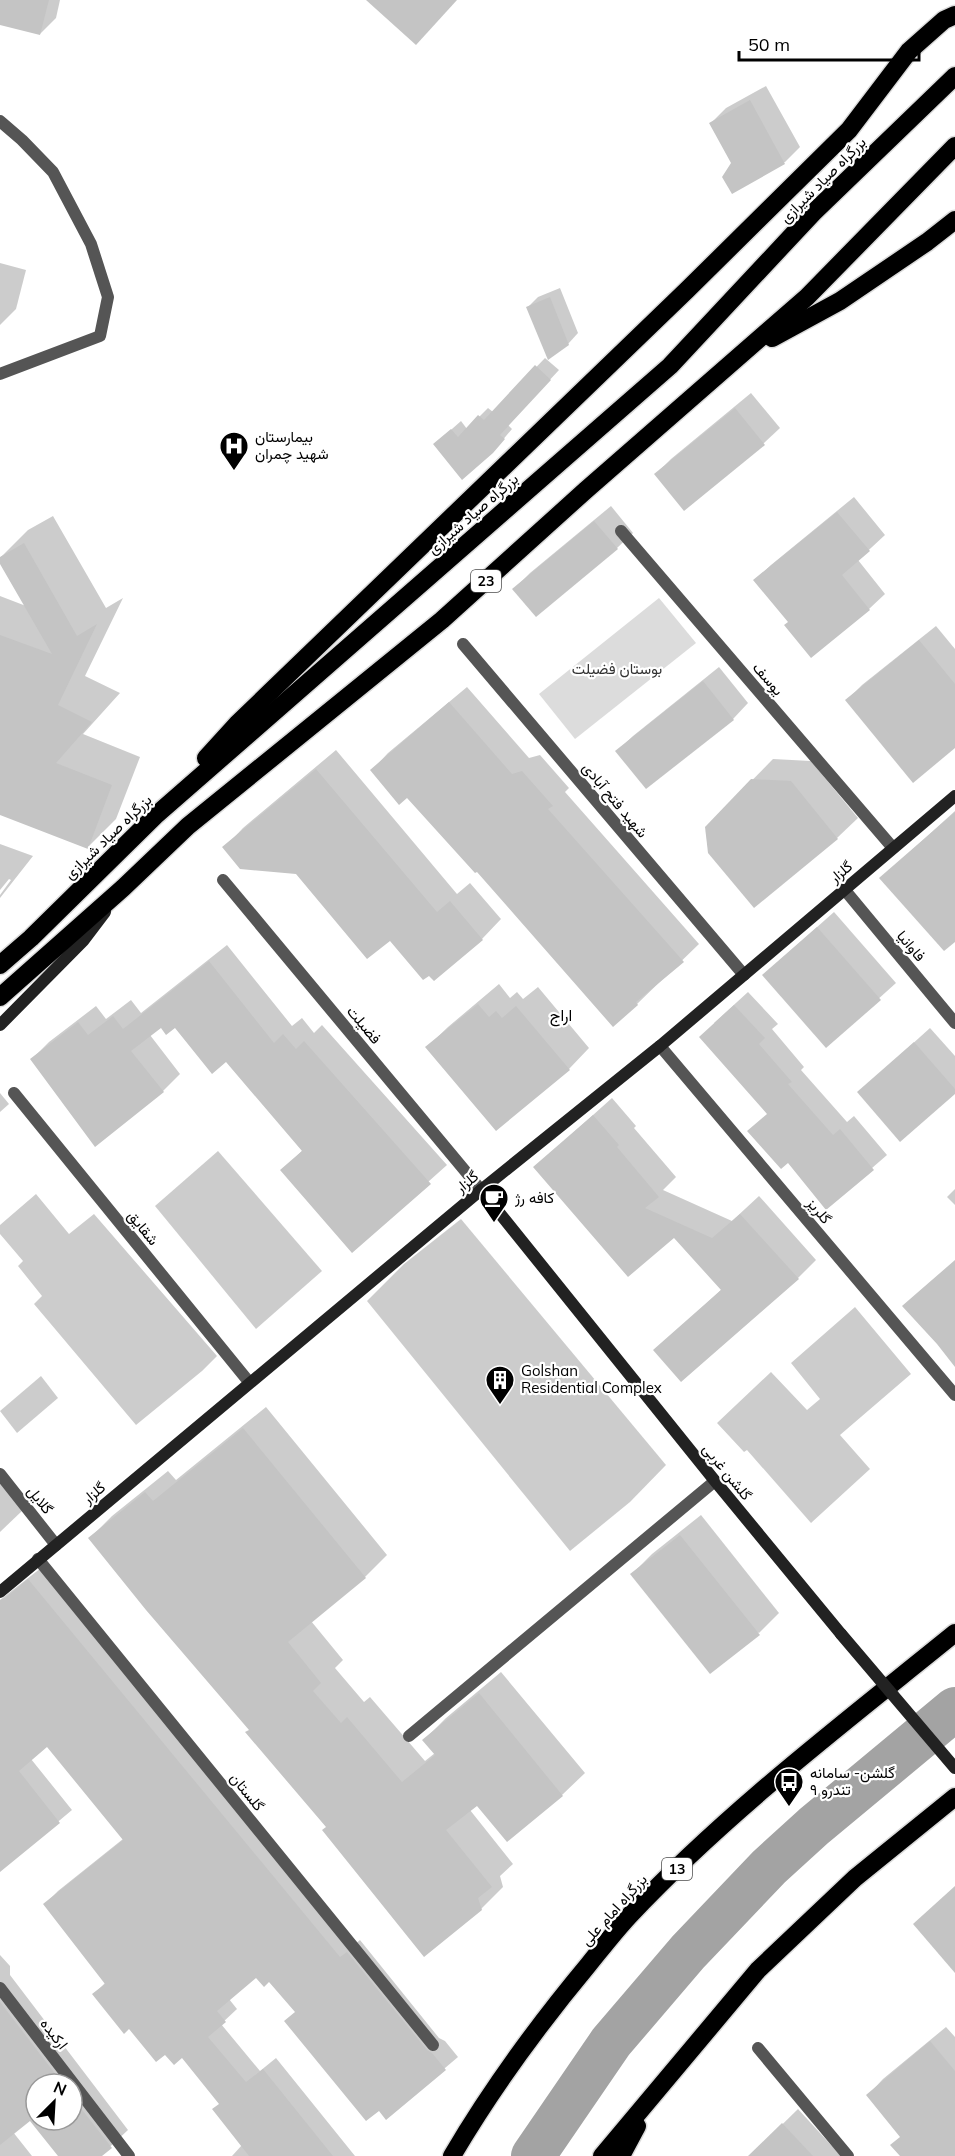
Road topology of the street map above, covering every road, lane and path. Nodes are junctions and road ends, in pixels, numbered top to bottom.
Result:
1 (955, 15) edge
2 (955, 76) edge
3 (0, 121) edge
4 (955, 146) edge
5 (955, 220) edge
6 (741, 354) junction
7 (0, 374) edge
8 (621, 531) dead end
9 (463, 644) dead end
10 (955, 796) edge
11 (155, 816) junction
12 (893, 848) junction
13 (223, 880) dead end
14 (123, 888) junction
15 (844, 889) junction
16 (32, 938) junction
17 (0, 952) edge
18 (0, 964) edge
19 (744, 975) junction
20 (0, 997) edge
21 (955, 1023) edge
22 (0, 1025) edge
23 (660, 1046) junction
24 (14, 1093) dead end
25 (481, 1190) junction
26 (249, 1382) junction
27 (955, 1395) edge
28 (0, 1474) edge
29 (716, 1481) junction
30 (56, 1545) junction
31 (38, 1559) junction
32 (0, 1592) edge
33 (955, 1633) edge
34 (409, 1736) dead end
35 (955, 1768) edge
36 (955, 1797) edge
37 (0, 1988) edge
38 (433, 2045) dead end
39 (758, 2048) dead end
40 (652, 2094) junction
41 (129, 2156) edge
42 (452, 2156) edge
43 (602, 2156) edge
44 (621, 2156) edge
45 (848, 2156) edge

1 - 11 highway
2 - 11 highway, بزرگراه صیاد شیرازی
3 - 7 street
4 - 6 highway, 23
5 - 6 highway
6 - 14 highway, 23
8 - 12 street, یوسف
9 - 19 street, شهید فتح آبادی
10 - 12 main road, گلزار
11 - 16 highway, بزرگراه صیاد شیرازی
12 - 15 main road, گلزار
13 - 25 street, فضیلت
14 - 20 highway, 23
14 - 22 main road
15 - 19 main road, گلزار
15 - 21 street, فاوانیا
16 - 17 main road
16 - 18 highway, بزرگراه صیاد شیرازی
19 - 23 main road, گلزار
23 - 25 main road, گلزار
23 - 27 street, گلریز
24 - 26 street, شقایق
25 - 26 main road, گلزار
25 - 29 main road, گلشن غربی
26 - 30 main road, گلزار
28 - 30 street, گلایل
29 - 34 street
29 - 35 main road, گلشن غربی, bridge
30 - 31 main road, گلزار
31 - 32 main road, گلزار
31 - 38 street, گلستان
33 - 42 highway, بزرگراه امام علی / 13
36 - 40 highway
37 - 41 street, ارکیده
39 - 45 street
40 - 43 highway
40 - 44 highway

